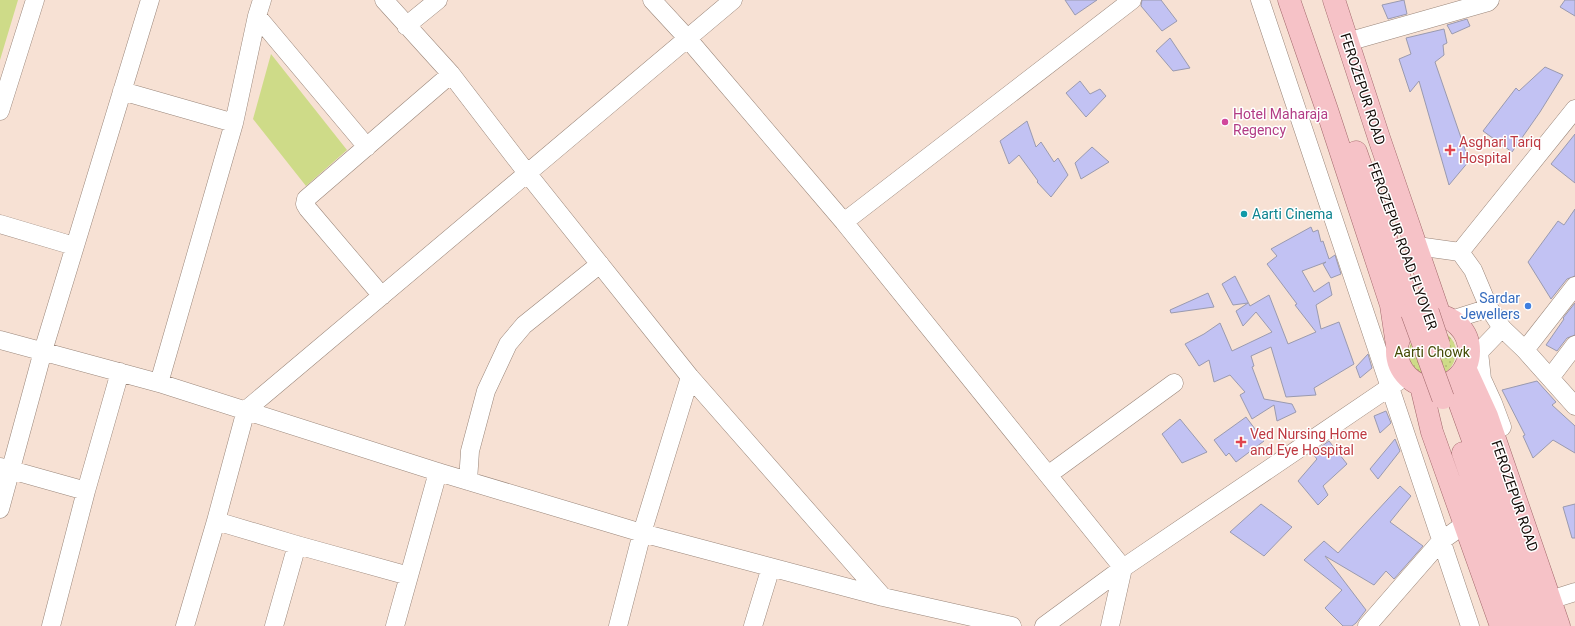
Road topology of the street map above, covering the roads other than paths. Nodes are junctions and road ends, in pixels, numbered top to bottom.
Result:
1 (35, 0) edge
2 (150, 0) edge
3 (384, 0) edge
4 (438, 0) edge
5 (652, 0) edge
6 (733, 0) edge
7 (1132, 0) edge
8 (1260, 0) edge
9 (1289, 0) edge
10 (1304, 0) edge
11 (1318, 0) edge
12 (1334, 0) edge
13 (1490, 0) edge
14 (260, 8) edge
15 (406, 26) junction
16 (688, 39) junction
17 (1347, 42) junction
18 (451, 74) junction
19 (122, 91) junction
20 (1575, 109) edge
21 (0, 111) edge
22 (234, 123) junction
23 (367, 147) junction
24 (527, 173) junction
25 (844, 222) junction
26 (0, 224) edge
27 (74, 246) junction
28 (1417, 246) junction
29 (1460, 252) junction
30 (600, 264) junction
31 (1575, 286) edge
32 (382, 296) junction
33 (1489, 308) junction
34 (1446, 318) junction
35 (1502, 328) junction
36 (0, 340) edge
37 (1397, 345) junction
38 (1575, 345) edge
39 (1525, 350) junction
40 (43, 351) junction
41 (1471, 360) junction
42 (120, 372) junction
43 (690, 377) junction
44 (1550, 378) junction
45 (159, 383) junction
46 (1174, 383) dead end
47 (1406, 383) junction
48 (1575, 406) edge
49 (246, 410) junction
50 (5, 468) edge
51 (438, 472) junction
52 (1048, 475) junction
53 (468, 481) junction
54 (86, 491) junction
55 (0, 509) edge
56 (216, 521) junction
57 (1465, 524) junction
58 (642, 533) junction
59 (1441, 541) junction
60 (297, 545) junction
61 (771, 567) junction
62 (1124, 568) junction
63 (409, 576) junction
64 (1562, 596) edge
65 (883, 597) junction
66 (1002, 625) edge
67 (50, 626) edge
68 (185, 626) edge
69 (274, 626) edge
70 (395, 626) edge
71 (618, 626) edge
72 (753, 626) edge
73 (1044, 626) edge
74 (1110, 626) edge
75 (1367, 626) edge
76 (1470, 626) edge
77 (1501, 626) edge
78 (1523, 626) edge
79 (1540, 626) edge
80 (1559, 626) edge
81 (1570, 626) edge

1 - 21 street
2 - 19 street
3 - 15 street
4 - 15 street
5 - 16 street
6 - 16 street
7 - 25 street
8 - 47 street
9 - 37 main road
10 - 78 main road, FEROZEPUR ROAD FLYOVER, bridge
11 - 79 main road, FEROZEPUR ROAD FLYOVER, bridge
12 - 17 main road, FEROZEPUR ROAD
13 - 17 street
14 - 22 street
14 - 23 street
15 - 18 street
16 - 24 street
16 - 25 street
17 - 28 main road, FEROZEPUR ROAD
18 - 23 street
18 - 24 street
19 - 22 street
19 - 27 street
20 - 29 street
22 - 45 street
23 - 32 street
24 - 30 street
24 - 32 street
25 - 52 street
26 - 27 street
27 - 40 street
28 - 29 street
28 - 34 main road, FEROZEPUR ROAD
29 - 33 street
30 - 43 street
30 - 53 street
31 - 39 street
32 - 49 street
33 - 34 street
33 - 35 street
34 - 37 main road
34 - 41 main road
35 - 39 street
35 - 41 street
36 - 40 street
37 - 47 main road
38 - 44 street
39 - 44 street
40 - 42 street
40 - 50 street
41 - 47 main road
41 - 64 main road, FEROZEPUR ROAD
42 - 45 street
42 - 54 street
43 - 58 street
43 - 65 street
44 - 48 street
45 - 49 street
46 - 52 street
47 - 57 main road
47 - 59 street
47 - 62 street
49 - 51 street
49 - 56 street
50 - 54 street
50 - 55 street
51 - 53 street
51 - 63 street
52 - 62 street
53 - 58 street
54 - 67 street
56 - 60 street
56 - 68 street
57 - 59 street
57 - 77 main road
58 - 61 street
58 - 71 street
59 - 75 street
59 - 76 street
60 - 63 street
60 - 69 street
61 - 65 street
61 - 72 street
62 - 73 street
62 - 74 street
63 - 70 street
64 - 80 main road, FEROZEPUR ROAD
64 - 81 street
65 - 66 street

